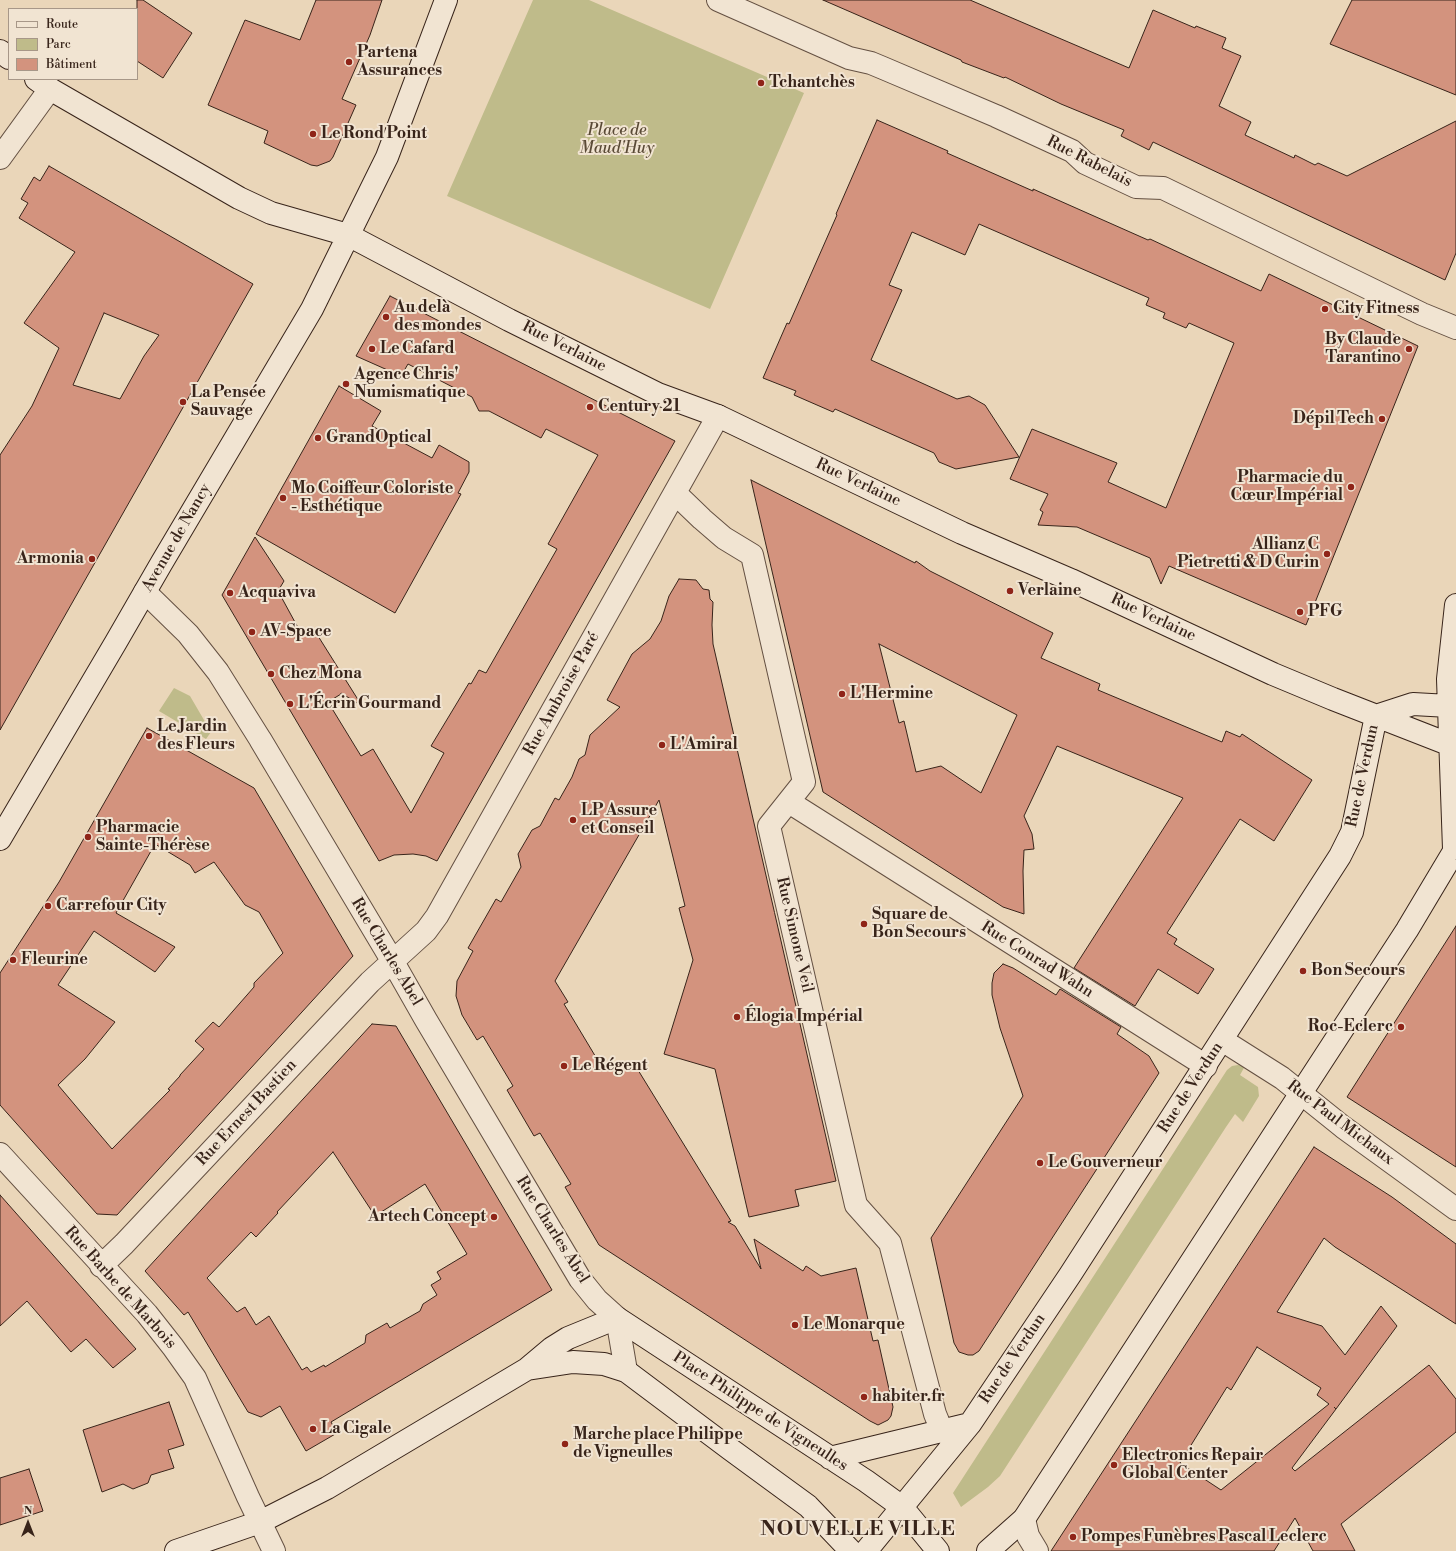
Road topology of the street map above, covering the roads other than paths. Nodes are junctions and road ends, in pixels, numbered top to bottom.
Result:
1 (446, 0) edge
2 (718, 0) edge
3 (0, 51) edge
4 (8, 57) edge
5 (43, 84) edge
6 (0, 158) edge
7 (348, 235) junction
8 (1456, 328) edge
9 (718, 416) junction
10 (675, 493) junction
11 (146, 592) junction
12 (1456, 605) edge
13 (1452, 708) edge
14 (1376, 716) junction
15 (1453, 746) edge
16 (789, 802) junction
17 (0, 839) edge
18 (1455, 848) edge
19 (393, 962) junction
20 (1222, 1040) junction
21 (1206, 1066) junction
22 (1301, 1092) junction
23 (0, 1154) edge
24 (1456, 1209) edge
25 (102, 1266) junction
26 (617, 1318) junction
27 (527, 1368) junction
28 (626, 1371) junction
29 (970, 1424) junction
30 (942, 1431) junction
31 (830, 1458) junction
32 (902, 1508) junction
33 (1024, 1519) junction
34 (260, 1522) junction
35 (176, 1551) edge
36 (274, 1551) edge
37 (851, 1551) edge
38 (866, 1551) edge
39 (938, 1551) edge
40 (988, 1551) edge
41 (1037, 1551) edge

1 - 7 street, Avenue de Nancy
2 - 8 street, Rue Rabelais
3 - 4 street
5 - 6 street
5 - 7 street, Rue Verlaine
7 - 9 street, Rue Verlaine
7 - 11 street, Avenue de Nancy
9 - 10 street, Rue Ambroise Paré
9 - 14 street, Rue Verlaine
10 - 16 street, Rue Simone Veil
10 - 19 street, Rue Ambroise Paré
11 - 17 street, Avenue de Nancy
11 - 19 street, Rue Charles Abel
12 - 13 street
13 - 14 street
13 - 15 street
14 - 15 street, Rue Verlaine
14 - 20 street, Rue de Verdun
15 - 18 street
16 - 21 street, Rue Conrad Wahn
16 - 30 street, Rue Simone Veil
18 - 22 street
19 - 25 street, Rue Ernest Bastien
19 - 26 street, Rue Charles Abel
20 - 21 street, Rue de Verdun
20 - 22 street, Rue Paul Michaux
21 - 29 street, Rue de Verdun
22 - 24 street, Rue Paul Michaux
22 - 33 street
23 - 25 street, Rue Barbe de Marbois
25 - 34 street, Rue Barbe de Marbois
26 - 27 street
26 - 28 street
26 - 31 street, Place Philippe de Vigneulles
27 - 28 street
27 - 34 street
28 - 37 street
29 - 30 street
29 - 32 street, Rue de Verdun
30 - 31 street
31 - 32 street, Place Philippe de Vigneulles
32 - 38 street, Rue de Verdun
32 - 39 street, Place Philippe de Vigneulles
33 - 40 street
33 - 41 street
34 - 35 street
34 - 36 street

